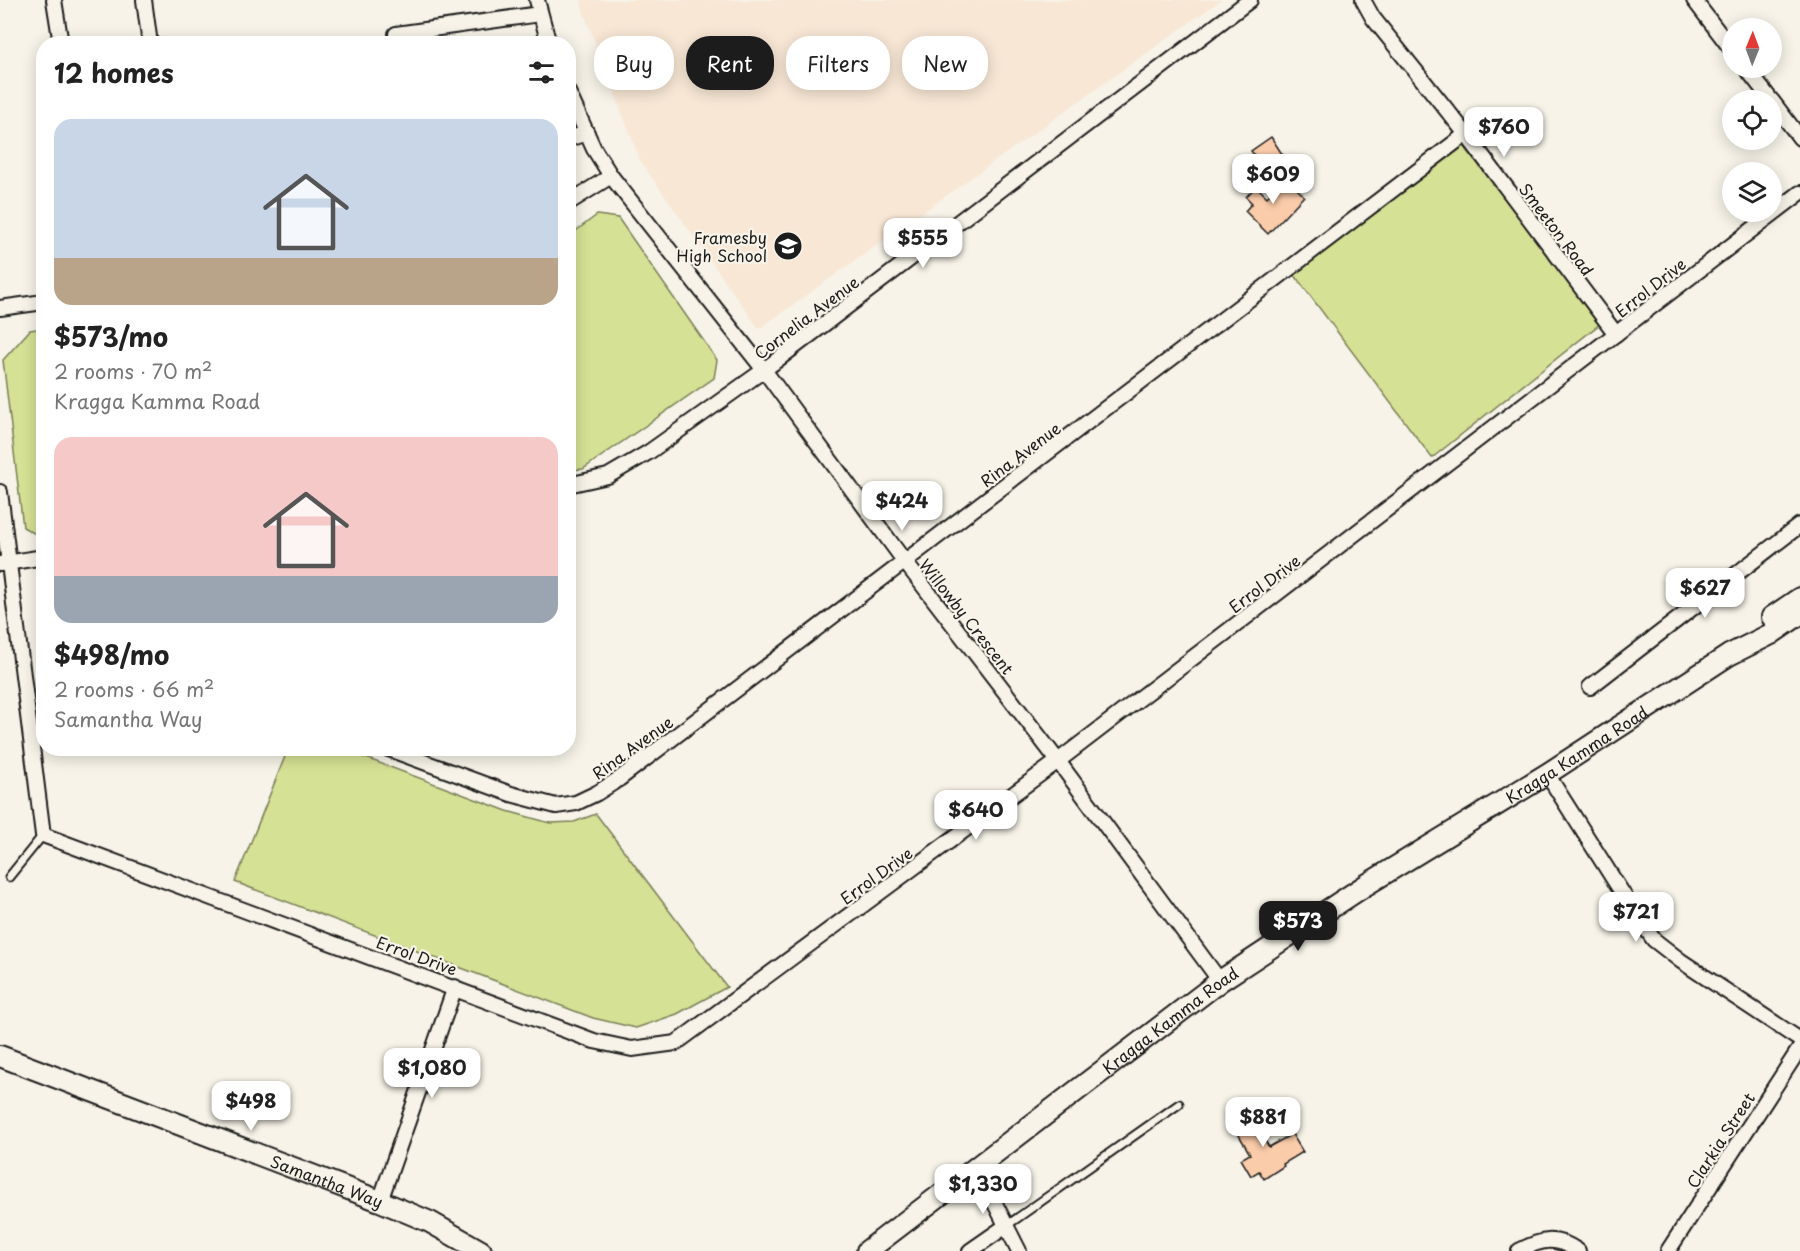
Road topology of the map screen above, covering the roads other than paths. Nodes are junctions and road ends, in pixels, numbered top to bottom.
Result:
1 (54, 0) edge
2 (144, 0) edge
3 (1250, 0) edge
4 (1363, 0) edge
5 (1694, 0) edge
6 (538, 7) edge
7 (396, 34) dead end
8 (60, 36) edge
9 (149, 36) edge
10 (547, 36) edge
11 (1722, 37) edge
12 (1754, 78) edge
13 (1763, 90) edge
14 (576, 109) edge
15 (1782, 115) edge
16 (587, 133) junction
17 (1466, 134) junction
18 (576, 136) edge
19 (1800, 138) edge
20 (611, 176) junction
21 (1800, 193) edge
22 (576, 198) edge
23 (36, 303) edge
24 (0, 308) edge
25 (1616, 334) junction
26 (764, 370) junction
27 (576, 483) edge
28 (0, 492) edge
29 (1800, 525) edge
30 (36, 558) edge
31 (905, 562) junction
32 (4, 563) edge
33 (1800, 598) edge
34 (1800, 614) edge
35 (1729, 655) junction
36 (1590, 687) dead end
37 (408, 756) edge
38 (1058, 761) junction
39 (1547, 774) junction
40 (43, 835) junction
41 (9, 877) dead end
42 (1220, 981) junction
43 (455, 987) junction
44 (1800, 1040) edge
45 (1800, 1048) edge
46 (0, 1056) edge
47 (1179, 1104) dead end
48 (976, 1166) junction
49 (380, 1201) junction
50 (1006, 1227) junction
51 (481, 1251) edge
52 (867, 1251) edge
53 (970, 1251) edge
54 (1019, 1251) edge
55 (1519, 1251) edge
56 (1578, 1251) edge
57 (1668, 1251) edge

1 - 8 street
2 - 9 street
3 - 26 street, Cornelia Avenue
4 - 17 street, Smeeton Road
5 - 11 street
6 - 7 street
6 - 10 street
12 - 13 street
14 - 16 street, Willowby Crescent
15 - 19 street
16 - 18 street
16 - 20 street, Willowby Crescent
17 - 25 street, Smeeton Road
17 - 31 street, Rina Avenue
20 - 22 street
20 - 26 street, Willowby Crescent
21 - 25 street, Errol Drive
23 - 24 street
25 - 38 street, Errol Drive
26 - 27 street, Cornelia Avenue
26 - 31 street, Willowby Crescent
28 - 32 street
29 - 36 street
30 - 32 street
31 - 37 street, Rina Avenue
31 - 38 street, Willowby Crescent
32 - 40 street
33 - 35 main road, Kragga Kamma Road
34 - 35 main road, Kragga Kamma Road
35 - 39 main road, Kragga Kamma Road
38 - 42 street, Willowby Crescent
38 - 43 street, Errol Drive
39 - 42 main road, Kragga Kamma Road
39 - 44 street
40 - 41 lane
40 - 43 street, Errol Drive
42 - 48 main road, Kragga Kamma Road
43 - 49 street
45 - 57 street, Clarkia Street
46 - 49 main road, Samantha Way
47 - 50 lane
48 - 50 street
48 - 52 main road, Kragga Kamma Road
49 - 51 main road, Samantha Way
50 - 53 street
50 - 54 street
55 - 56 street

